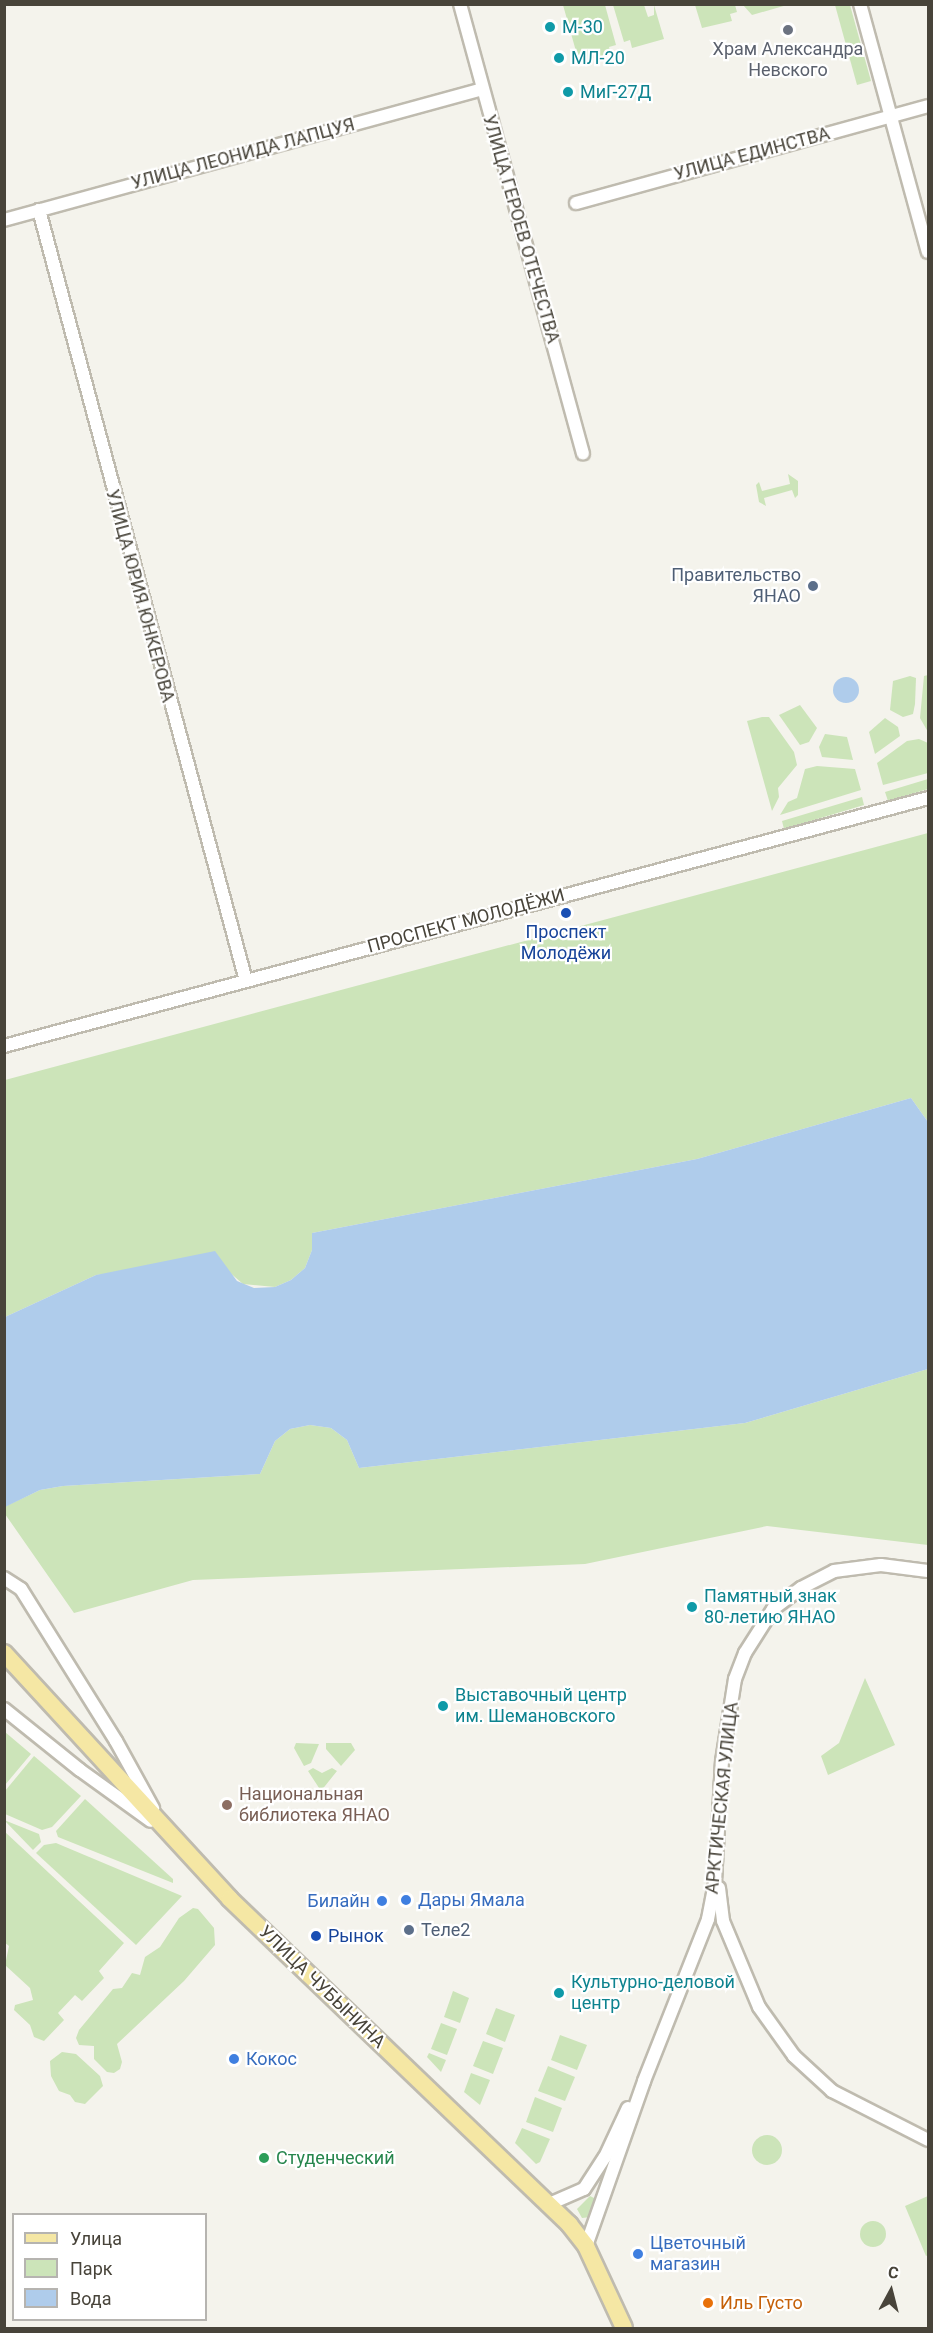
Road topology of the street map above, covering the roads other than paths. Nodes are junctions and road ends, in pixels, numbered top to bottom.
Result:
1 (460, 4) edge
2 (860, 4) edge
3 (482, 89) junction
4 (928, 106) edge
5 (891, 116) junction
6 (576, 203) dead end
7 (39, 210) junction
8 (4, 220) edge
9 (928, 252) edge
10 (583, 453) dead end
11 (928, 798) edge
12 (246, 981) junction
13 (4, 1046) edge
14 (928, 1571) edge
15 (4, 1578) edge
16 (4, 1653) edge
17 (4, 1709) edge
18 (167, 1833) junction
19 (717, 1860) junction
20 (644, 2081) junction
21 (928, 2140) edge
22 (547, 2205) junction
23 (586, 2246) junction
24 (624, 2328) edge

1 - 3 street, УЛИЦА ГЕРОЕВ ОТЕЧЕСТВА
2 - 5 street
3 - 7 street, УЛИЦА ЛЕОНИДА ЛАПЦУЯ
3 - 10 street, УЛИЦА ГЕРОЕВ ОТЕЧЕСТВА
4 - 5 street, УЛИЦА ЕДИНСТВА
5 - 6 street, УЛИЦА ЕДИНСТВА
5 - 9 street
7 - 8 street, УЛИЦА ЛЕОНИДА ЛАПЦУЯ
7 - 12 street, УЛИЦА ЮРИЯ ЮНКЕРОВА
11 - 12 street, ПРОСПЕКТ МОЛОДЁЖИ
12 - 13 street, ПРОСПЕКТ МОЛОДЁЖИ
14 - 19 street, АРКТИЧЕСКАЯ УЛИЦА
15 - 18 street
16 - 18 main road, УЛИЦА ЧУБЫНИНА
17 - 18 street
18 - 22 main road, УЛИЦА ЧУБЫНИНА
19 - 20 street, АРКТИЧЕСКАЯ УЛИЦА
19 - 21 street
20 - 22 street, АРКТИЧЕСКАЯ УЛИЦА
20 - 23 street, АРКТИЧЕСКАЯ УЛИЦА
22 - 23 main road, УЛИЦА ЧУБЫНИНА
23 - 24 main road, УЛИЦА ЧУБЫНИНА

